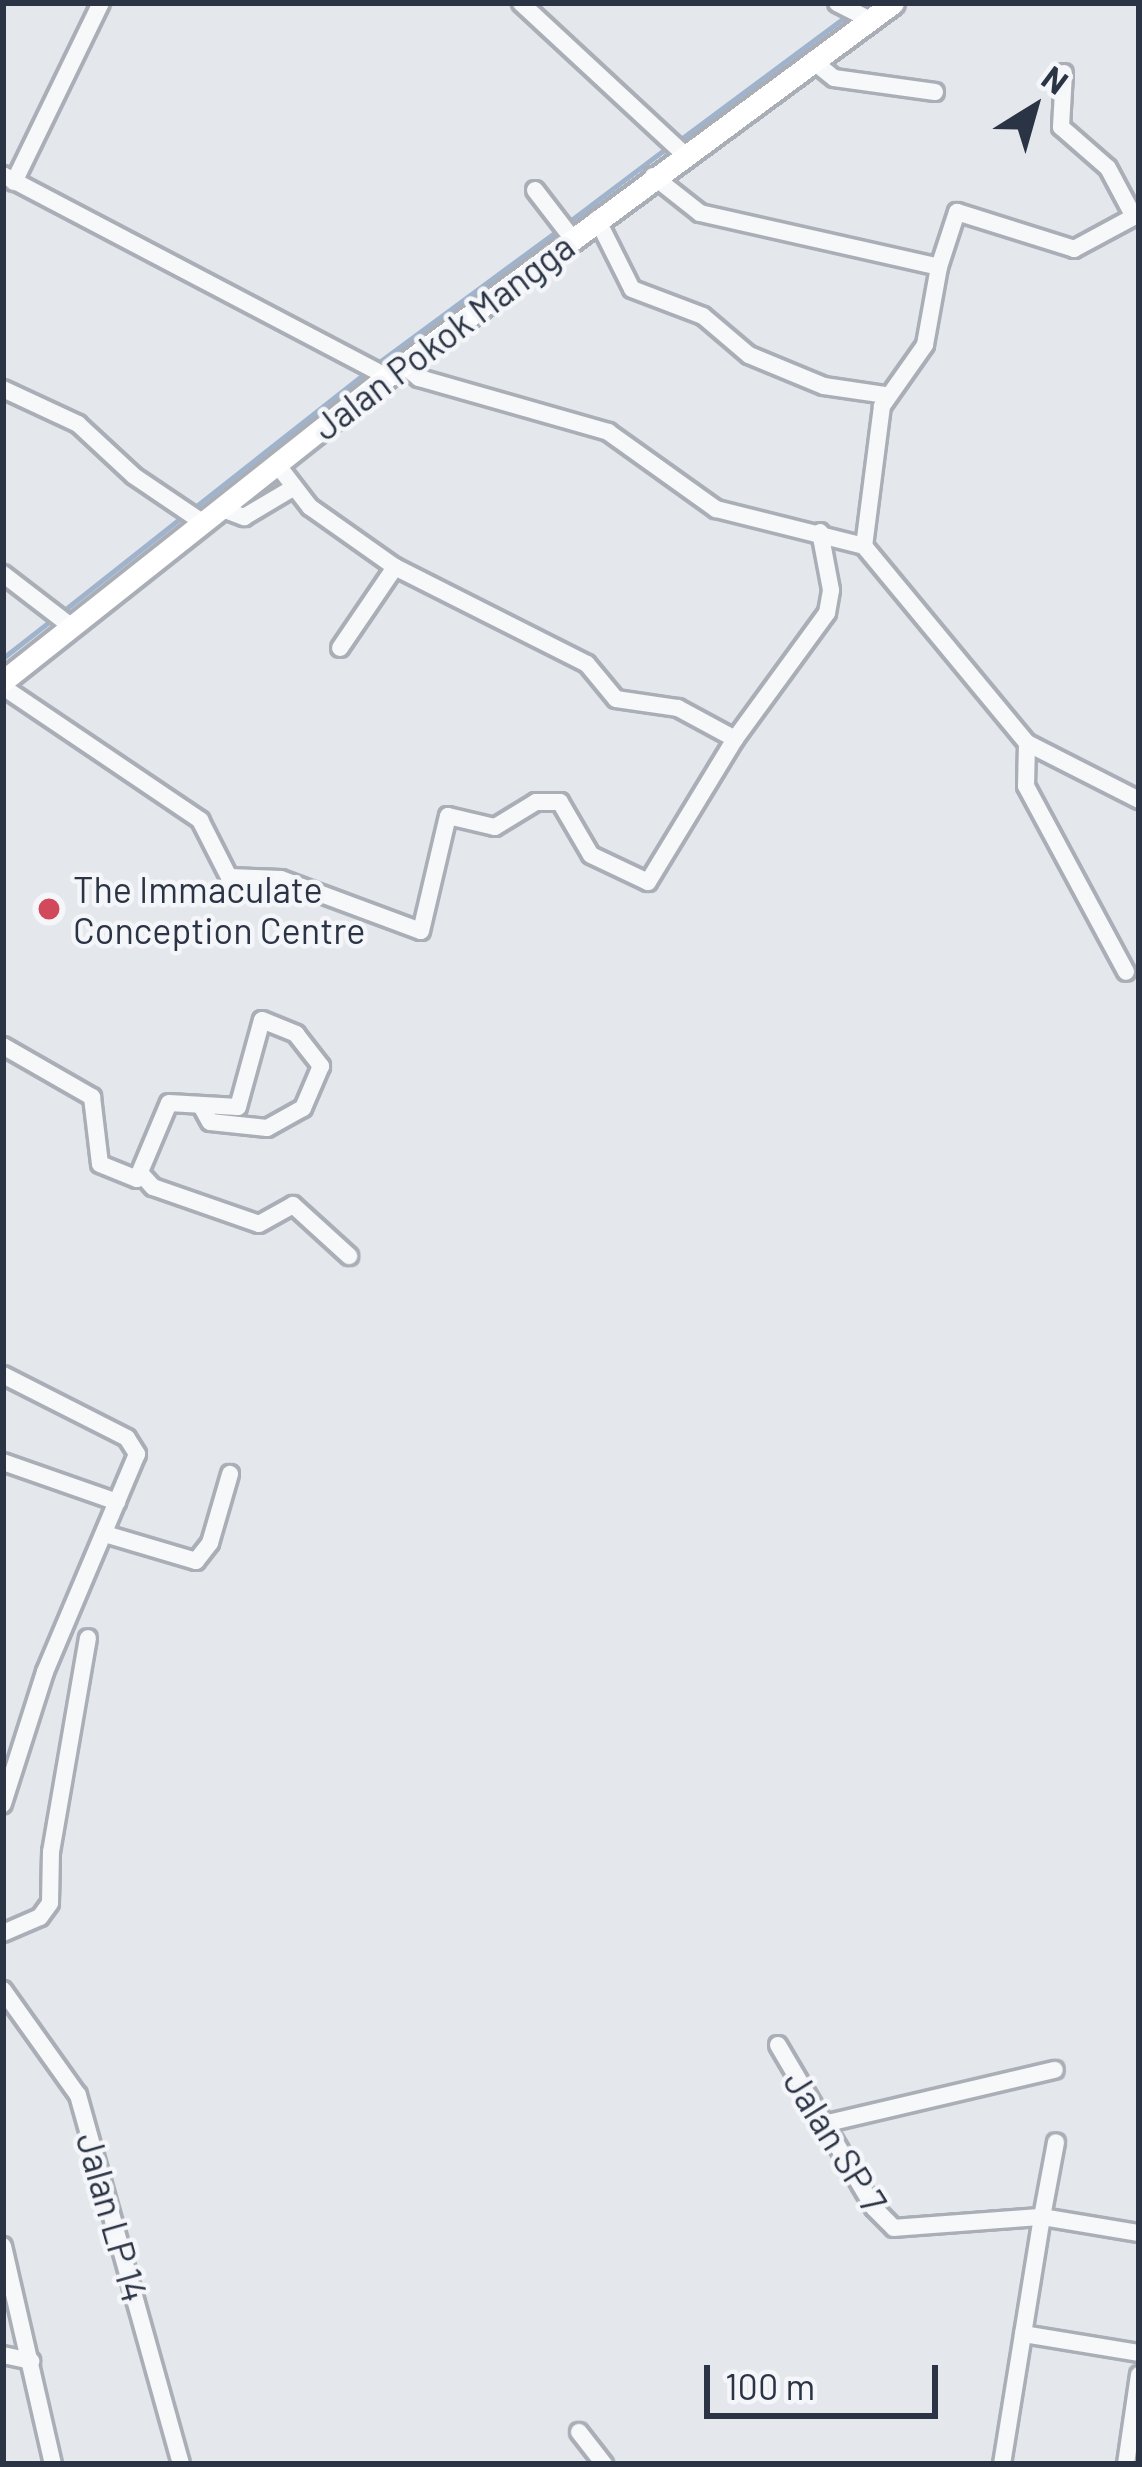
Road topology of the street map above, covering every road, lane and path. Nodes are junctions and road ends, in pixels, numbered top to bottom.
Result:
1 (101, 3) edge
2 (521, 3) edge
3 (893, 3) edge
4 (841, 5) edge
5 (867, 18) junction
6 (813, 61) junction
7 (1064, 74) dead end
8 (935, 92) dead end
9 (677, 146) junction
10 (653, 176) junction
11 (9, 178) edge
12 (536, 190) dead end
13 (1137, 216) edge
14 (596, 219) junction
15 (566, 230) junction
16 (939, 267) junction
17 (389, 371) junction
18 (3, 389) edge
19 (886, 395) junction
20 (276, 463) junction
21 (293, 488) junction
22 (202, 514) junction
23 (820, 532) junction
24 (864, 546) junction
25 (395, 567) junction
26 (3, 574) edge
27 (64, 618) junction
28 (340, 648) dead end
29 (3, 684) edge
30 (735, 739) junction
31 (1027, 743) junction
32 (1139, 800) edge
33 (1126, 971) dead end
34 (3, 1046) edge
35 (201, 1106) junction
36 (143, 1176) junction
37 (349, 1256) dead end
38 (3, 1376) edge
39 (3, 1462) edge
40 (230, 1474) dead end
41 (117, 1502) junction
42 (105, 1534) junction
43 (88, 1638) dead end
44 (3, 1804) edge
45 (3, 1933) edge
46 (3, 1990) edge
47 (778, 2045) dead end
48 (1055, 2070) dead end
49 (824, 2124) junction
50 (1056, 2142) dead end
51 (1042, 2217) junction
52 (1139, 2233) edge
53 (4, 2249) edge
54 (9, 2295) edge
55 (1023, 2335) junction
56 (1139, 2353) edge
57 (3, 2355) edge
58 (31, 2361) junction
59 (1139, 2375) edge
60 (579, 2432) dead end
61 (53, 2464) edge
62 (181, 2464) edge
63 (604, 2464) edge
64 (1002, 2464) edge
65 (1126, 2464) edge

1 - 11 street
2 - 9 street
3 - 5 main road, Jalan Pokok Mangga
4 - 5 street
5 - 6 main road, Jalan Pokok Mangga
6 - 8 street
6 - 9 main road, Jalan Pokok Mangga
7 - 13 street
9 - 10 main road, Jalan Pokok Mangga
10 - 14 main road, Jalan Pokok Mangga
10 - 16 street
11 - 17 street
12 - 15 street
13 - 16 street
14 - 15 main road, Jalan Pokok Mangga
14 - 19 street
15 - 17 main road, Jalan Pokok Mangga
16 - 19 street
17 - 20 main road, Jalan Pokok Mangga
17 - 23 street
18 - 22 street
19 - 24 street
20 - 21 street
20 - 22 main road, Jalan Pokok Mangga
21 - 22 street
21 - 25 street
22 - 27 main road, Jalan Pokok Mangga
23 - 24 street
23 - 30 street
24 - 31 street
25 - 28 street
25 - 30 street
26 - 27 street
27 - 29 main road, Jalan Pokok Mangga
29 - 30 street
31 - 32 street
31 - 33 street
34 - 36 street
35 - 35 street
35 - 36 street
36 - 37 street
38 - 41 street
39 - 41 street
40 - 42 street
41 - 42 street
42 - 44 street
43 - 45 street
46 - 62 street, Jalan LP 14
47 - 49 street, Jalan SP 7
48 - 49 street
49 - 51 street, Jalan SP 7
50 - 51 street
51 - 52 street
51 - 55 street
53 - 54 street
54 - 58 street
55 - 56 street
55 - 64 street
57 - 58 street
58 - 61 street
59 - 65 street
60 - 63 street

